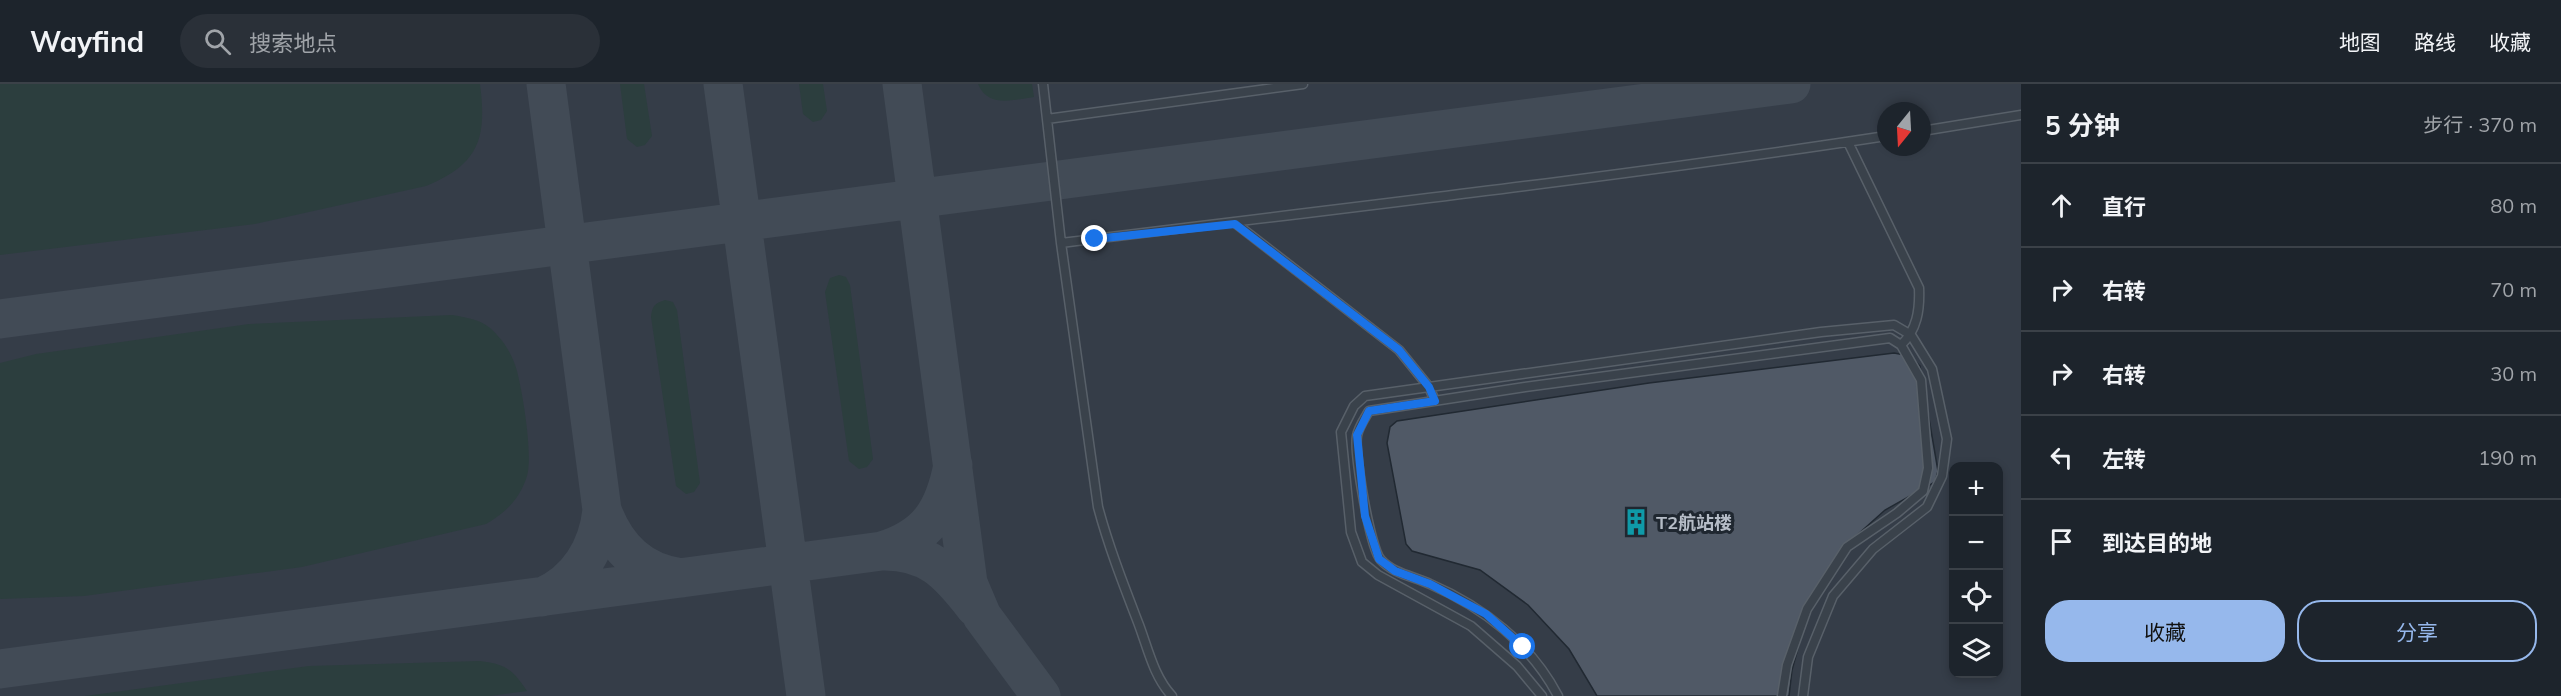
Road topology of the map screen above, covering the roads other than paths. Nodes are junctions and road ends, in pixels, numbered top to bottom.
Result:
1 (1043, 84) edge
2 (1304, 84) edge
3 (2021, 115) edge
4 (1047, 119) junction
5 (1931, 130) edge
6 (1877, 137) edge
7 (1848, 142) junction
8 (1235, 224) junction
9 (1061, 243) junction
10 (1911, 335) junction
11 (1901, 345) junction
12 (1429, 387) junction
13 (1435, 401) junction
14 (1172, 696) edge
15 (1542, 696) edge
16 (1558, 696) edge
17 (1782, 696) edge
18 (1803, 696) edge

1 - 4 lane
2 - 4 lane
3 - 5 lane
4 - 9 lane
6 - 7 lane
7 - 8 lane
7 - 10 lane
8 - 9 lane
8 - 12 lane
9 - 14 lane
10 - 11 lane
10 - 12 lane
10 - 18 lane
11 - 13 lane
11 - 17 lane
12 - 13 lane
12 - 15 lane
13 - 16 lane

